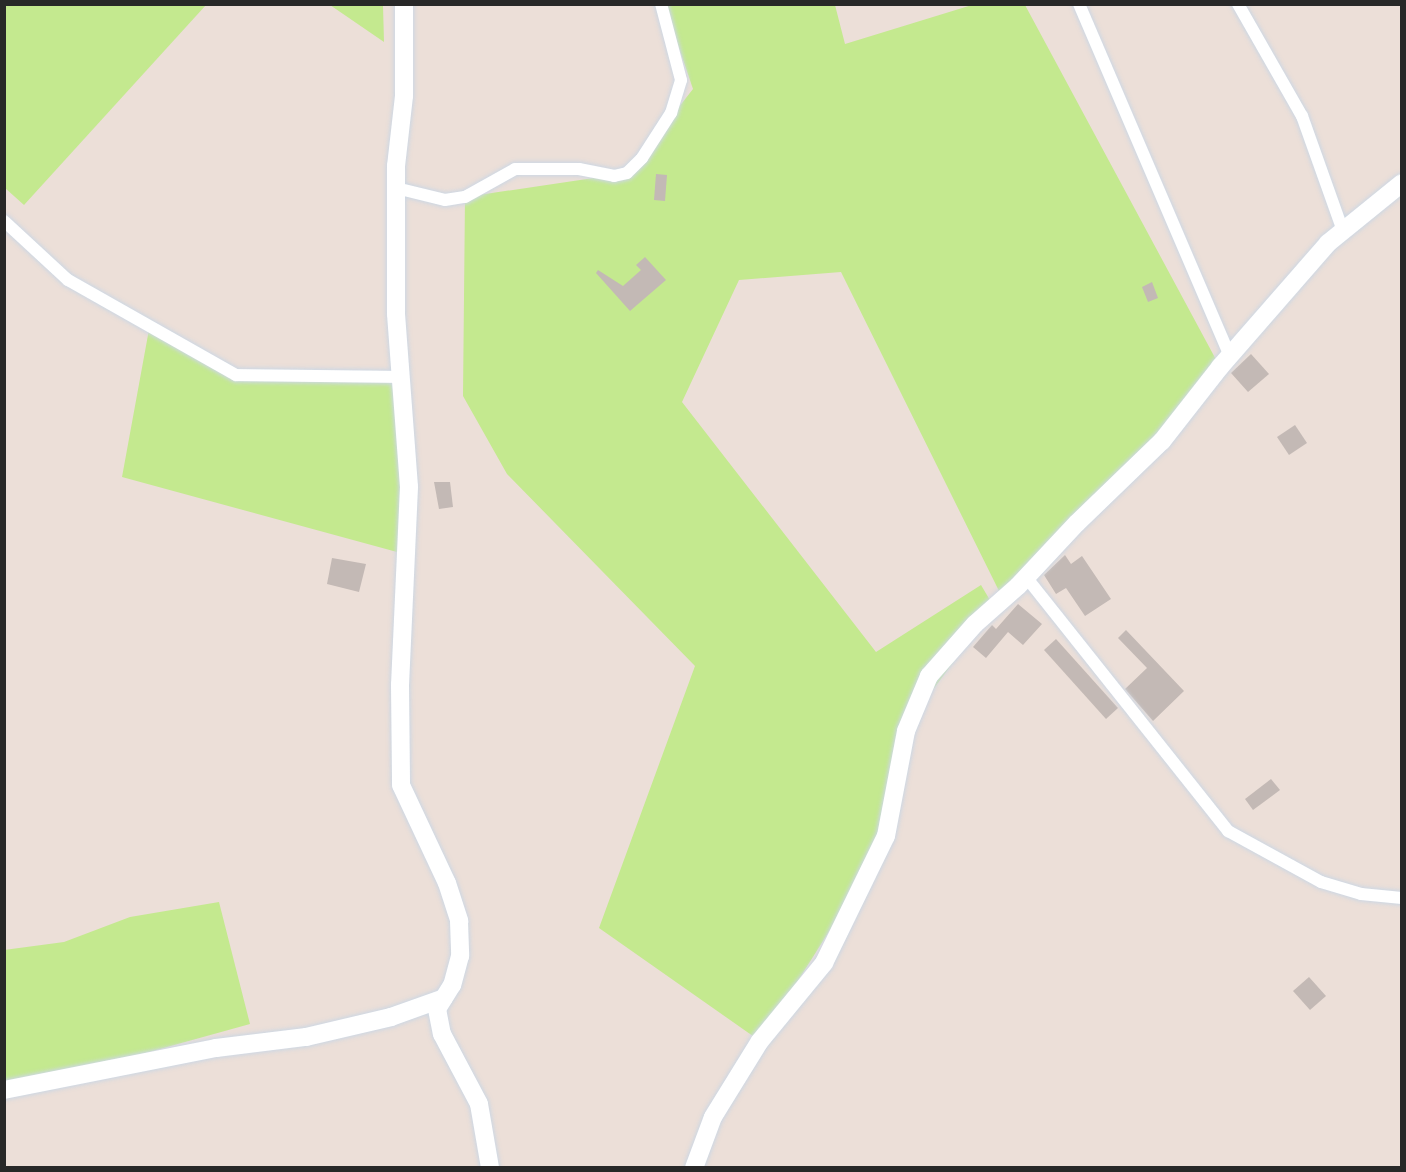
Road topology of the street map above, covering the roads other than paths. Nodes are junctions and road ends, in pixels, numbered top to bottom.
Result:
1 (404, 4) edge
2 (662, 4) edge
3 (1079, 4) edge
4 (1238, 4) edge
5 (1401, 183) edge
6 (396, 188) junction
7 (4, 220) edge
8 (1343, 231) junction
9 (1230, 357) junction
10 (400, 377) junction
11 (1026, 577) junction
12 (1401, 898) edge
13 (444, 998) junction
14 (4, 1090) edge
15 (490, 1167) edge
16 (694, 1167) edge

1 - 6 street
2 - 6 street
3 - 9 street
4 - 8 street
5 - 8 street
6 - 10 street
7 - 10 street
8 - 9 street
9 - 11 street
10 - 13 street
11 - 12 street
11 - 16 street
13 - 14 street
13 - 15 street

